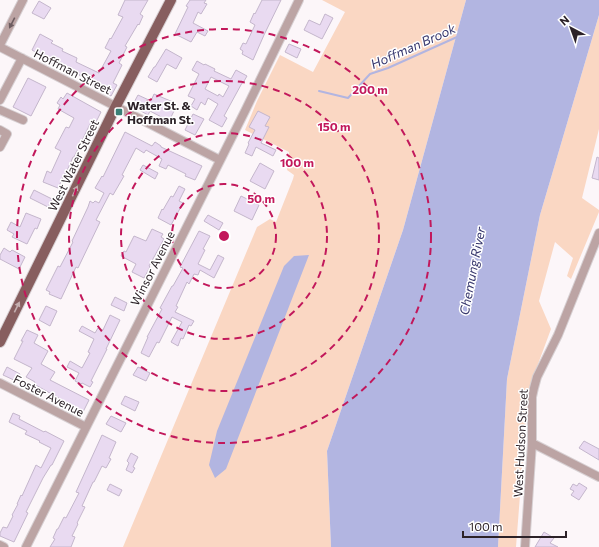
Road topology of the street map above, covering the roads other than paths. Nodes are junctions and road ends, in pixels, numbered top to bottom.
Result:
1 (23, 0) edge
2 (171, 0) edge
3 (299, 0) edge
4 (0, 46) edge
5 (22, 58) junction
6 (0, 100) edge
7 (116, 106) junction
8 (0, 110) edge
9 (23, 120) dead end
10 (0, 130) edge
11 (0, 147) edge
12 (220, 160) junction
13 (599, 233) edge
14 (0, 342) edge
15 (0, 383) edge
16 (86, 427) junction
17 (532, 443) junction
18 (599, 477) edge
19 (0, 545) edge
20 (4, 547) edge
21 (26, 547) edge
22 (525, 547) edge

1 -> 4 street
2 - 7 main road, West Water Street
3 - 12 street, Winsor Avenue
4 - 5 street, Hoffman Street
5 - 6 street
5 - 7 street, Hoffman Street
7 - 12 street, Hoffman Street
14 -> 7 main road, West Water Street
8 - 9 street
10 - 11 street
12 - 16 street, Winsor Avenue
13 - 17 street, West Hudson Street
15 - 16 street, Foster Avenue
16 - 21 street, Winsor Avenue
17 - 18 street
17 - 22 street, West Hudson Street
19 - 20 street

